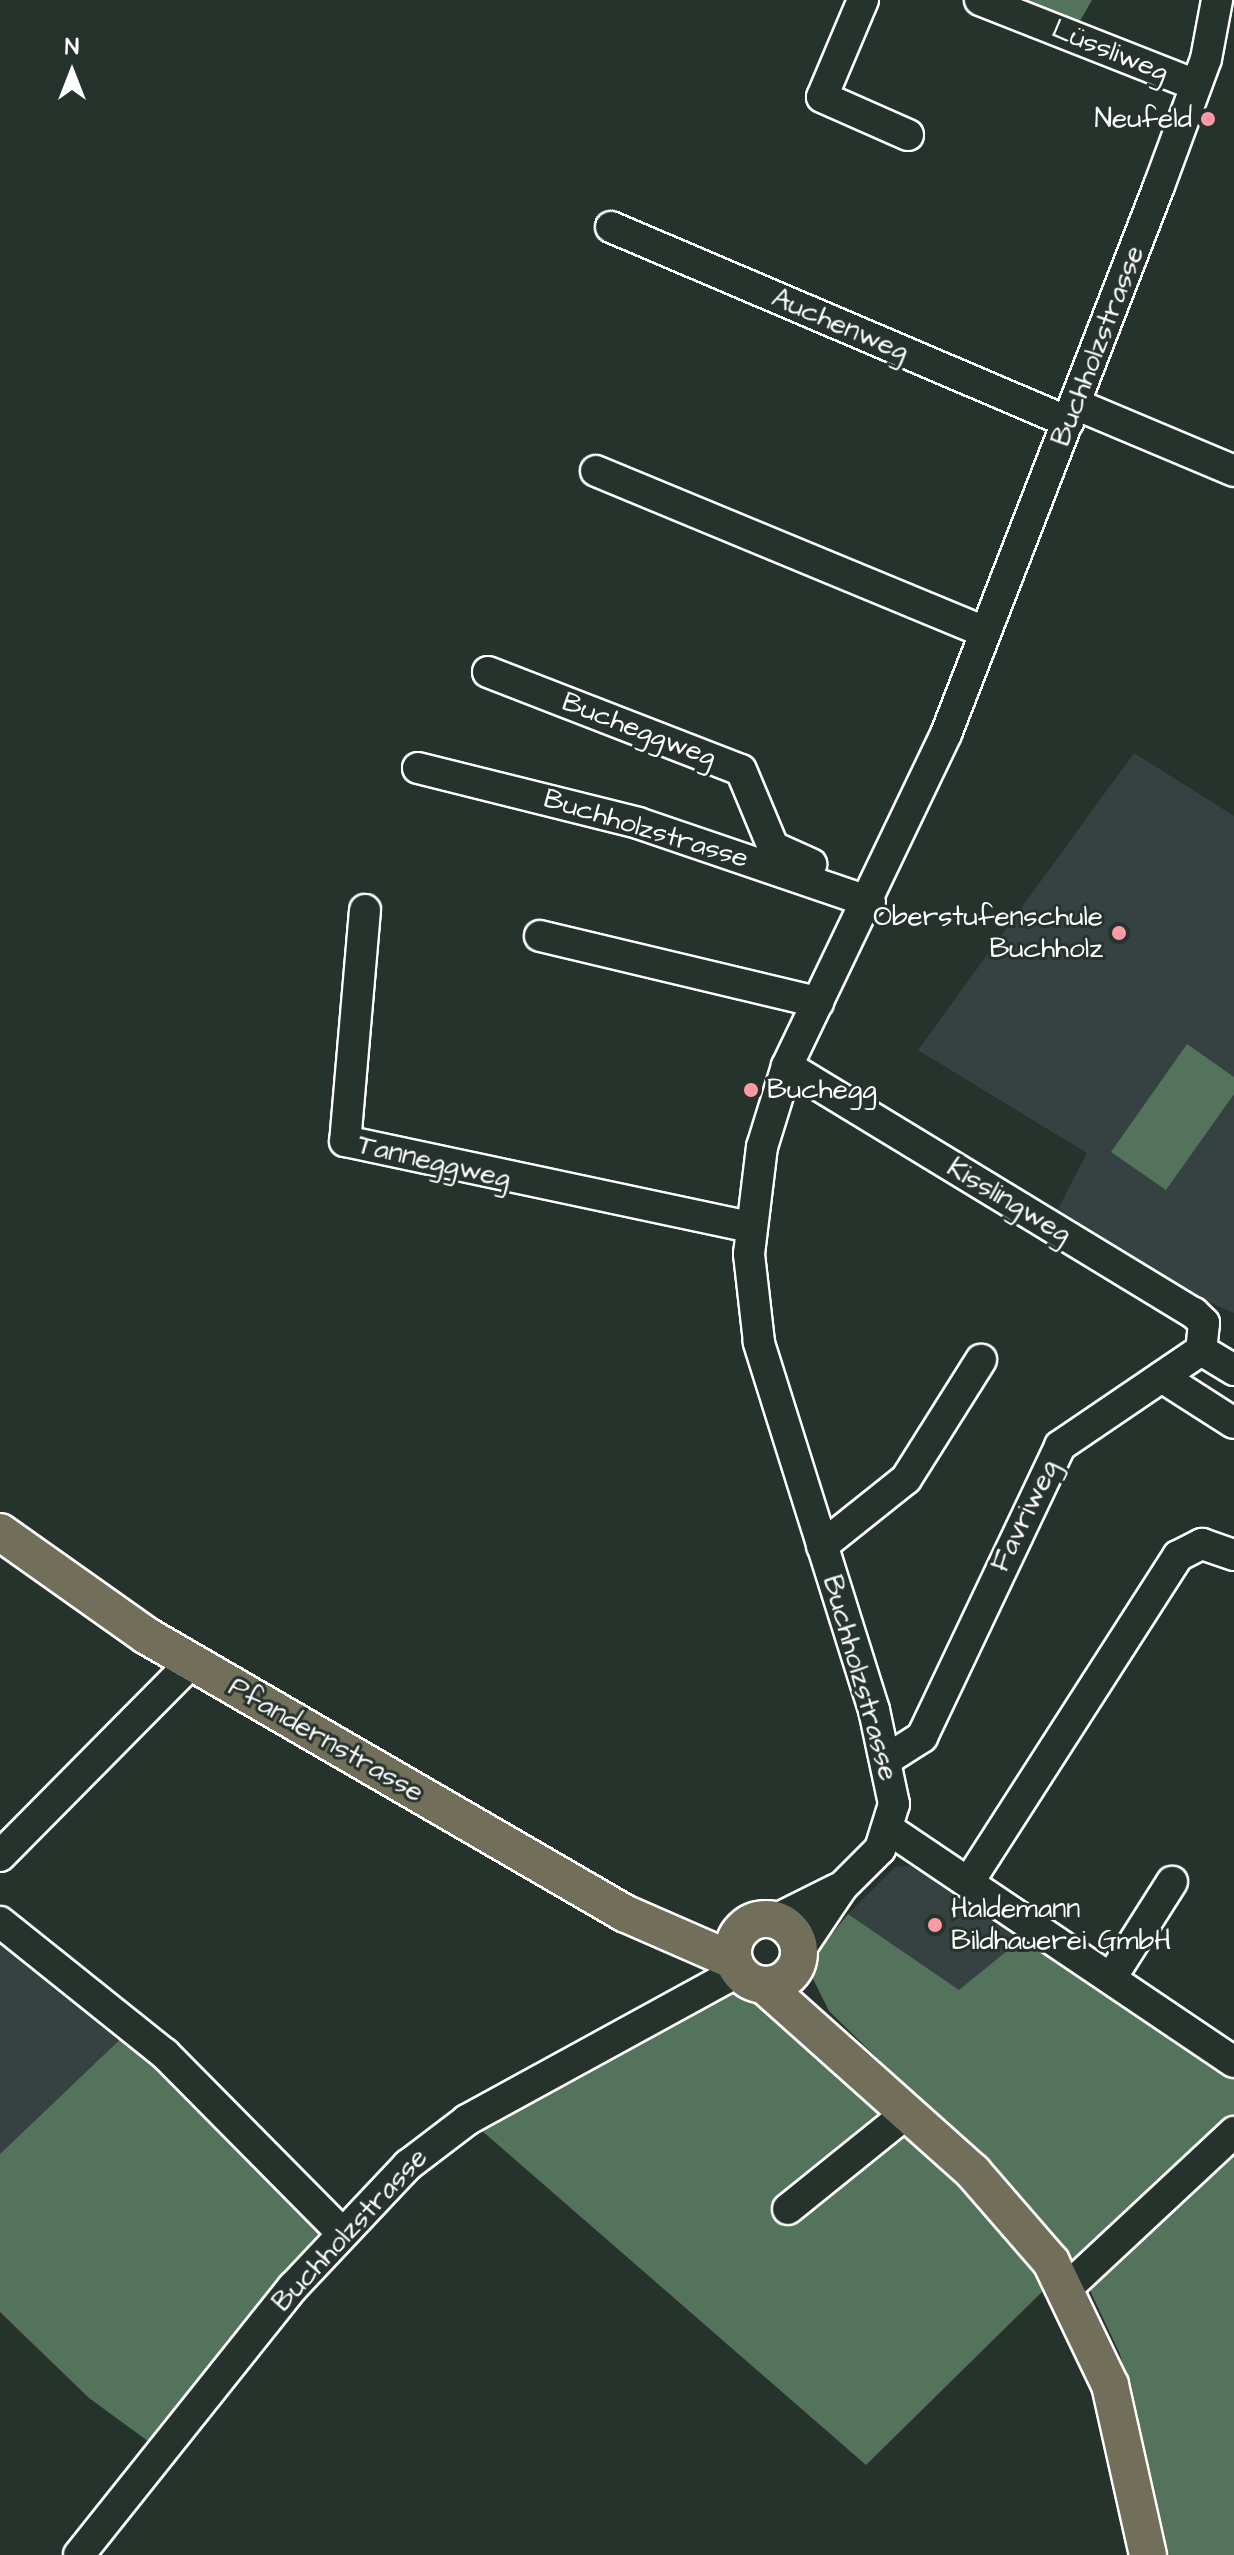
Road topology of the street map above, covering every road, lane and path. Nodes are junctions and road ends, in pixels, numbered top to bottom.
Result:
1 (863, 0) edge
2 (980, 0) edge
3 (1217, 0) edge
4 (1234, 20) edge
5 (1201, 72) junction
6 (908, 135) dead end
7 (611, 227) dead end
8 (1071, 413) junction
9 (596, 471) dead end
10 (1234, 471) edge
11 (984, 632) junction
12 (488, 672) dead end
13 (418, 768) dead end
14 (873, 895) junction
15 (365, 910) dead end
16 (540, 936) dead end
17 (818, 1002) junction
18 (787, 1066) junction
19 (750, 1227) junction
20 (1201, 1350) junction
21 (981, 1360) dead end
22 (1234, 1370) edge
23 (1162, 1377) junction
24 (1234, 1423) edge
25 (0, 1532) edge
26 (822, 1546) junction
27 (1234, 1555) edge
28 (192, 1662) junction
29 (886, 1760) junction
30 (890, 1830) junction
31 (0, 1856) edge
32 (970, 1880) junction
33 (1172, 1882) dead end
34 (842, 1887) junction
35 (0, 1922) edge
36 (751, 1953) junction
37 (798, 1958) junction
38 (1111, 1978) junction
39 (820, 2031) junction
40 (1234, 2062) edge
41 (908, 2112) junction
42 (1234, 2132) edge
43 (788, 2209) dead end
44 (341, 2232) junction
45 (1067, 2288) junction
46 (79, 2555) edge
47 (1148, 2555) edge

1 - 6 street
2 - 5 street, Lüssliweg
3 - 5 street, Buchholzstrasse
4 - 5 street, Buchholzstrasse
5 - 8 street, Buchholzstrasse
7 - 8 street, Auchenweg
8 - 10 street, Auchenweg
8 - 11 street, Buchholzstrasse
9 - 11 street
11 - 14 street, Buchholzstrasse
12 - 14 street, Bucheggweg
13 - 14 street, Buchholzstrasse
14 - 17 street, Buchholzstrasse
15 - 19 street, Tanneggweg
16 - 17 street
17 - 18 street, Buchholzstrasse
18 - 19 street, Buchholzstrasse
18 - 20 street, Kisslingweg
19 - 26 street, Buchholzstrasse
20 - 22 street
20 - 23 street, Favriweg
21 - 26 street, Buchholzstrasse
23 - 24 street
23 - 29 street, Favriweg
25 - 28 main road, Pfandernstrasse
26 - 29 street, Buchholzstrasse
27 - 32 street
28 - 31 street
28 - 36 main road, Pfandernstrasse
29 - 30 street, Buchholzstrasse
30 - 32 street
30 - 34 street, Buchholzstrasse
32 - 38 street
33 - 38 street
34 - 36 street, Buchholzstrasse
34 - 37 street, Buchholzstrasse
35 - 44 street
36 - 37 main road
36 - 37 main road
36 - 39 main road
36 - 44 street, Buchholzstrasse
37 - 39 main road
38 - 40 street
39 - 41 main road
41 - 43 street
41 - 45 main road
42 - 45 street
44 - 46 street, Buchholzstrasse
45 - 47 main road

